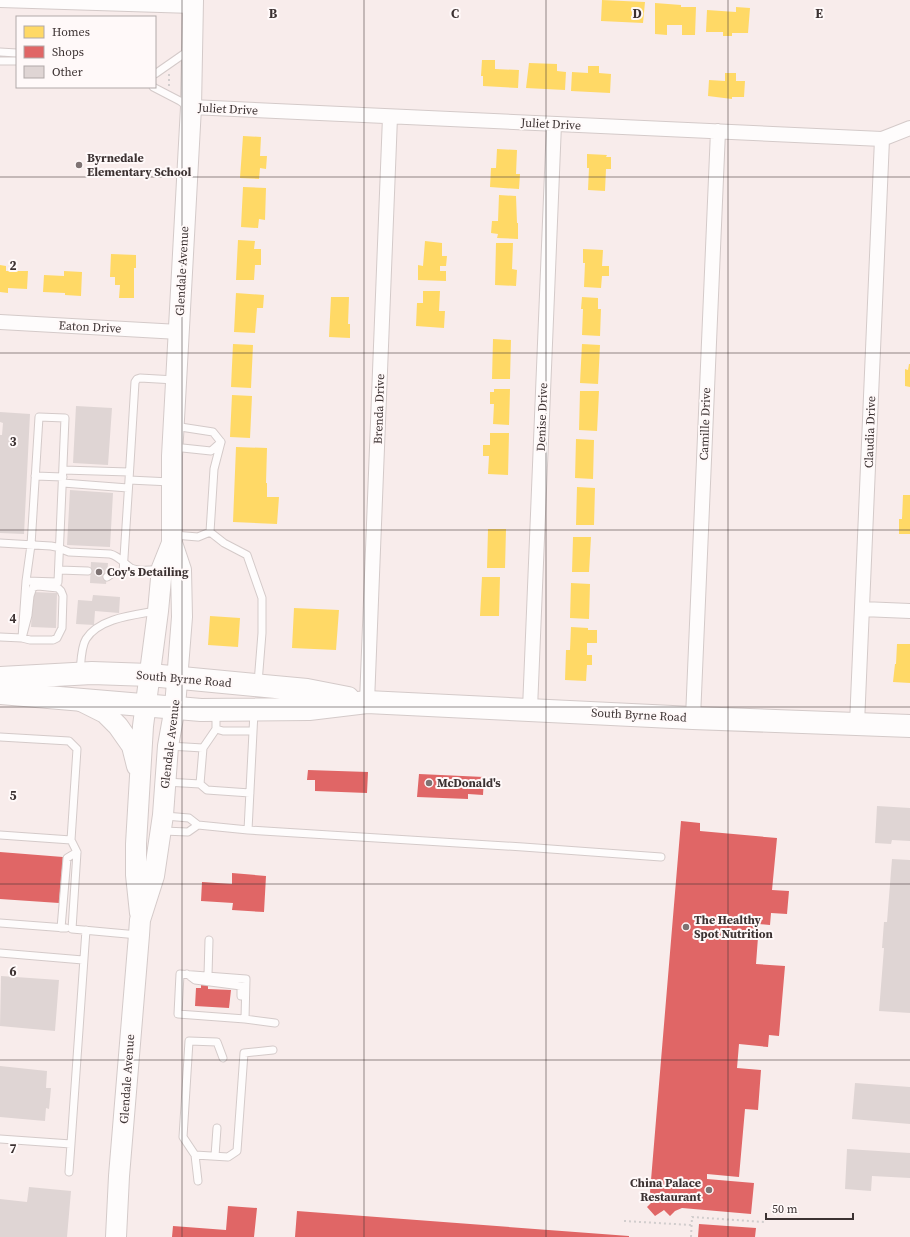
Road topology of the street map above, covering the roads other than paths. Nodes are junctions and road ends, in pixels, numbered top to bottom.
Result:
1 (0, 0) edge
2 (193, 3) edge
3 (192, 49) junction
4 (0, 52) edge
5 (16, 53) edge
6 (0, 60) edge
7 (16, 61) edge
8 (156, 73) edge
9 (156, 88) edge
10 (191, 108) junction
11 (390, 117) junction
12 (554, 124) junction
13 (910, 128) edge
14 (718, 131) junction
15 (882, 139) junction
16 (0, 322) edge
17 (179, 332) junction
18 (177, 380) junction
19 (174, 426) junction
20 (221, 442) junction
21 (173, 446) junction
22 (35, 476) junction
23 (129, 476) junction
24 (63, 477) junction
25 (172, 482) junction
26 (128, 488) junction
27 (210, 532) junction
28 (172, 539) junction
29 (0, 543) edge
30 (31, 546) junction
31 (60, 548) junction
32 (124, 562) junction
33 (162, 568) junction
34 (59, 570) junction
35 (90, 571) dead end
36 (109, 573) dead end
37 (26, 581) junction
38 (862, 609) junction
39 (158, 611) junction
40 (910, 611) edge
41 (0, 637) edge
42 (22, 638) junction
43 (79, 674) junction
44 (150, 675) junction
45 (0, 678) edge
46 (178, 678) junction
47 (258, 685) junction
48 (0, 693) edge
49 (78, 699) junction
50 (367, 702) junction
51 (146, 704) junction
52 (175, 707) junction
53 (530, 709) junction
54 (693, 718) junction
55 (216, 719) junction
56 (253, 720) junction
57 (857, 724) junction
58 (910, 726) edge
59 (0, 737) edge
60 (168, 746) junction
61 (203, 748) junction
62 (140, 775) junction
63 (166, 782) junction
64 (200, 784) junction
65 (250, 793) junction
66 (162, 823) junction
67 (198, 825) junction
68 (248, 830) junction
69 (0, 835) edge
70 (71, 840) junction
71 (77, 852) junction
72 (661, 857) dead end
73 (0, 923) edge
74 (62, 928) junction
75 (139, 928) junction
76 (72, 929) junction
77 (86, 930) junction
78 (209, 940) dead end
79 (0, 953) edge
80 (84, 960) junction
81 (187, 974) junction
82 (208, 975) junction
83 (245, 1010) junction
84 (245, 1019) junction
85 (275, 1023) dead end
86 (273, 1050) dead end
87 (223, 1058) dead end
88 (217, 1128) dead end
89 (0, 1139) edge
90 (71, 1144) junction
91 (195, 1155) junction
92 (215, 1156) junction
93 (69, 1172) dead end
94 (198, 1181) dead end
95 (116, 1237) edge

1 - 2 street
2 - 3 main road, Glendale Avenue
3 - 8 lane
3 - 10 main road, Glendale Avenue
4 - 5 lane
6 - 7 lane
9 - 10 lane
10 - 11 street, Juliet Drive
10 - 17 main road, Glendale Avenue
11 - 12 street, Juliet Drive
11 - 50 street, Brenda Drive
12 - 14 street, Juliet Drive
12 - 53 street, Denise Drive
13 - 15 street, Juliet Drive
14 - 15 street, Juliet Drive
14 - 54 street, Camille Drive
15 - 38 street, Claudia Drive
16 - 17 street, Eaton Drive
17 - 18 main road, Glendale Avenue
18 - 19 main road, Glendale Avenue
18 - 23 lane
19 - 20 lane
19 - 21 main road, Glendale Avenue
20 - 21 lane
20 - 27 lane
21 - 25 main road, Glendale Avenue
22 - 24 lane
22 - 24 lane
22 - 30 lane
23 - 24 lane
23 - 25 lane
23 - 26 lane
24 - 26 lane
24 - 31 lane
25 - 28 main road, Glendale Avenue
26 - 32 lane
27 - 28 lane
27 - 47 lane
28 - 33 main road, Glendale Avenue
28 - 46 main road, Glendale Avenue
29 - 30 lane
30 - 31 lane
30 - 37 lane
31 - 32 lane
31 - 34 lane
32 - 33 lane
32 - 36 lane
33 - 39 main road, Glendale Avenue
34 - 35 lane
34 - 37 lane
37 - 42 lane
38 - 40 street
38 - 57 street, Claudia Drive
39 - 43 lane
39 - 44 main road, Glendale Avenue
41 - 42 lane
42 - 42 lane
43 - 44 main road, South Byrne Road
43 - 45 main road, South Byrne Road
44 - 46 main road, South Byrne Road
44 - 51 main road, Glendale Avenue
46 - 47 main road, South Byrne Road
46 - 52 main road, Glendale Avenue
47 - 50 main road, South Byrne Road
48 - 49 main road, South Byrne Road
49 - 51 main road, South Byrne Road
49 - 62 main road
50 - 53 main road, South Byrne Road
50 - 56 main road, South Byrne Road
51 - 52 main road, South Byrne Road
51 - 62 main road, Glendale Avenue
52 - 55 main road, South Byrne Road
52 - 60 main road, Glendale Avenue
53 - 54 main road, South Byrne Road
54 - 57 main road, South Byrne Road
55 - 56 main road, South Byrne Road
55 - 61 lane
56 - 65 lane
57 - 58 main road, South Byrne Road
59 - 70 lane
60 - 61 lane
60 - 63 main road, Glendale Avenue
61 - 64 lane
62 - 75 main road, Glendale Avenue
63 - 64 lane
63 - 66 main road, Glendale Avenue
64 - 65 lane
65 - 68 lane
66 - 67 lane
66 - 67 lane
66 - 75 main road, Glendale Avenue
67 - 68 lane
68 - 72 lane
69 - 70 lane
70 - 71 lane
71 - 74 lane
71 - 76 lane
73 - 74 lane
74 - 76 lane
75 - 77 lane
75 - 95 main road, Glendale Avenue
76 - 77 lane
77 - 80 lane
78 - 82 lane
79 - 80 lane
80 - 90 lane
81 - 82 lane
81 - 83 lane
81 - 84 lane
82 - 83 lane
83 - 84 lane
84 - 85 lane
86 - 92 lane
87 - 91 lane
88 - 92 lane
89 - 90 lane
90 - 93 lane
91 - 92 lane
91 - 94 lane

